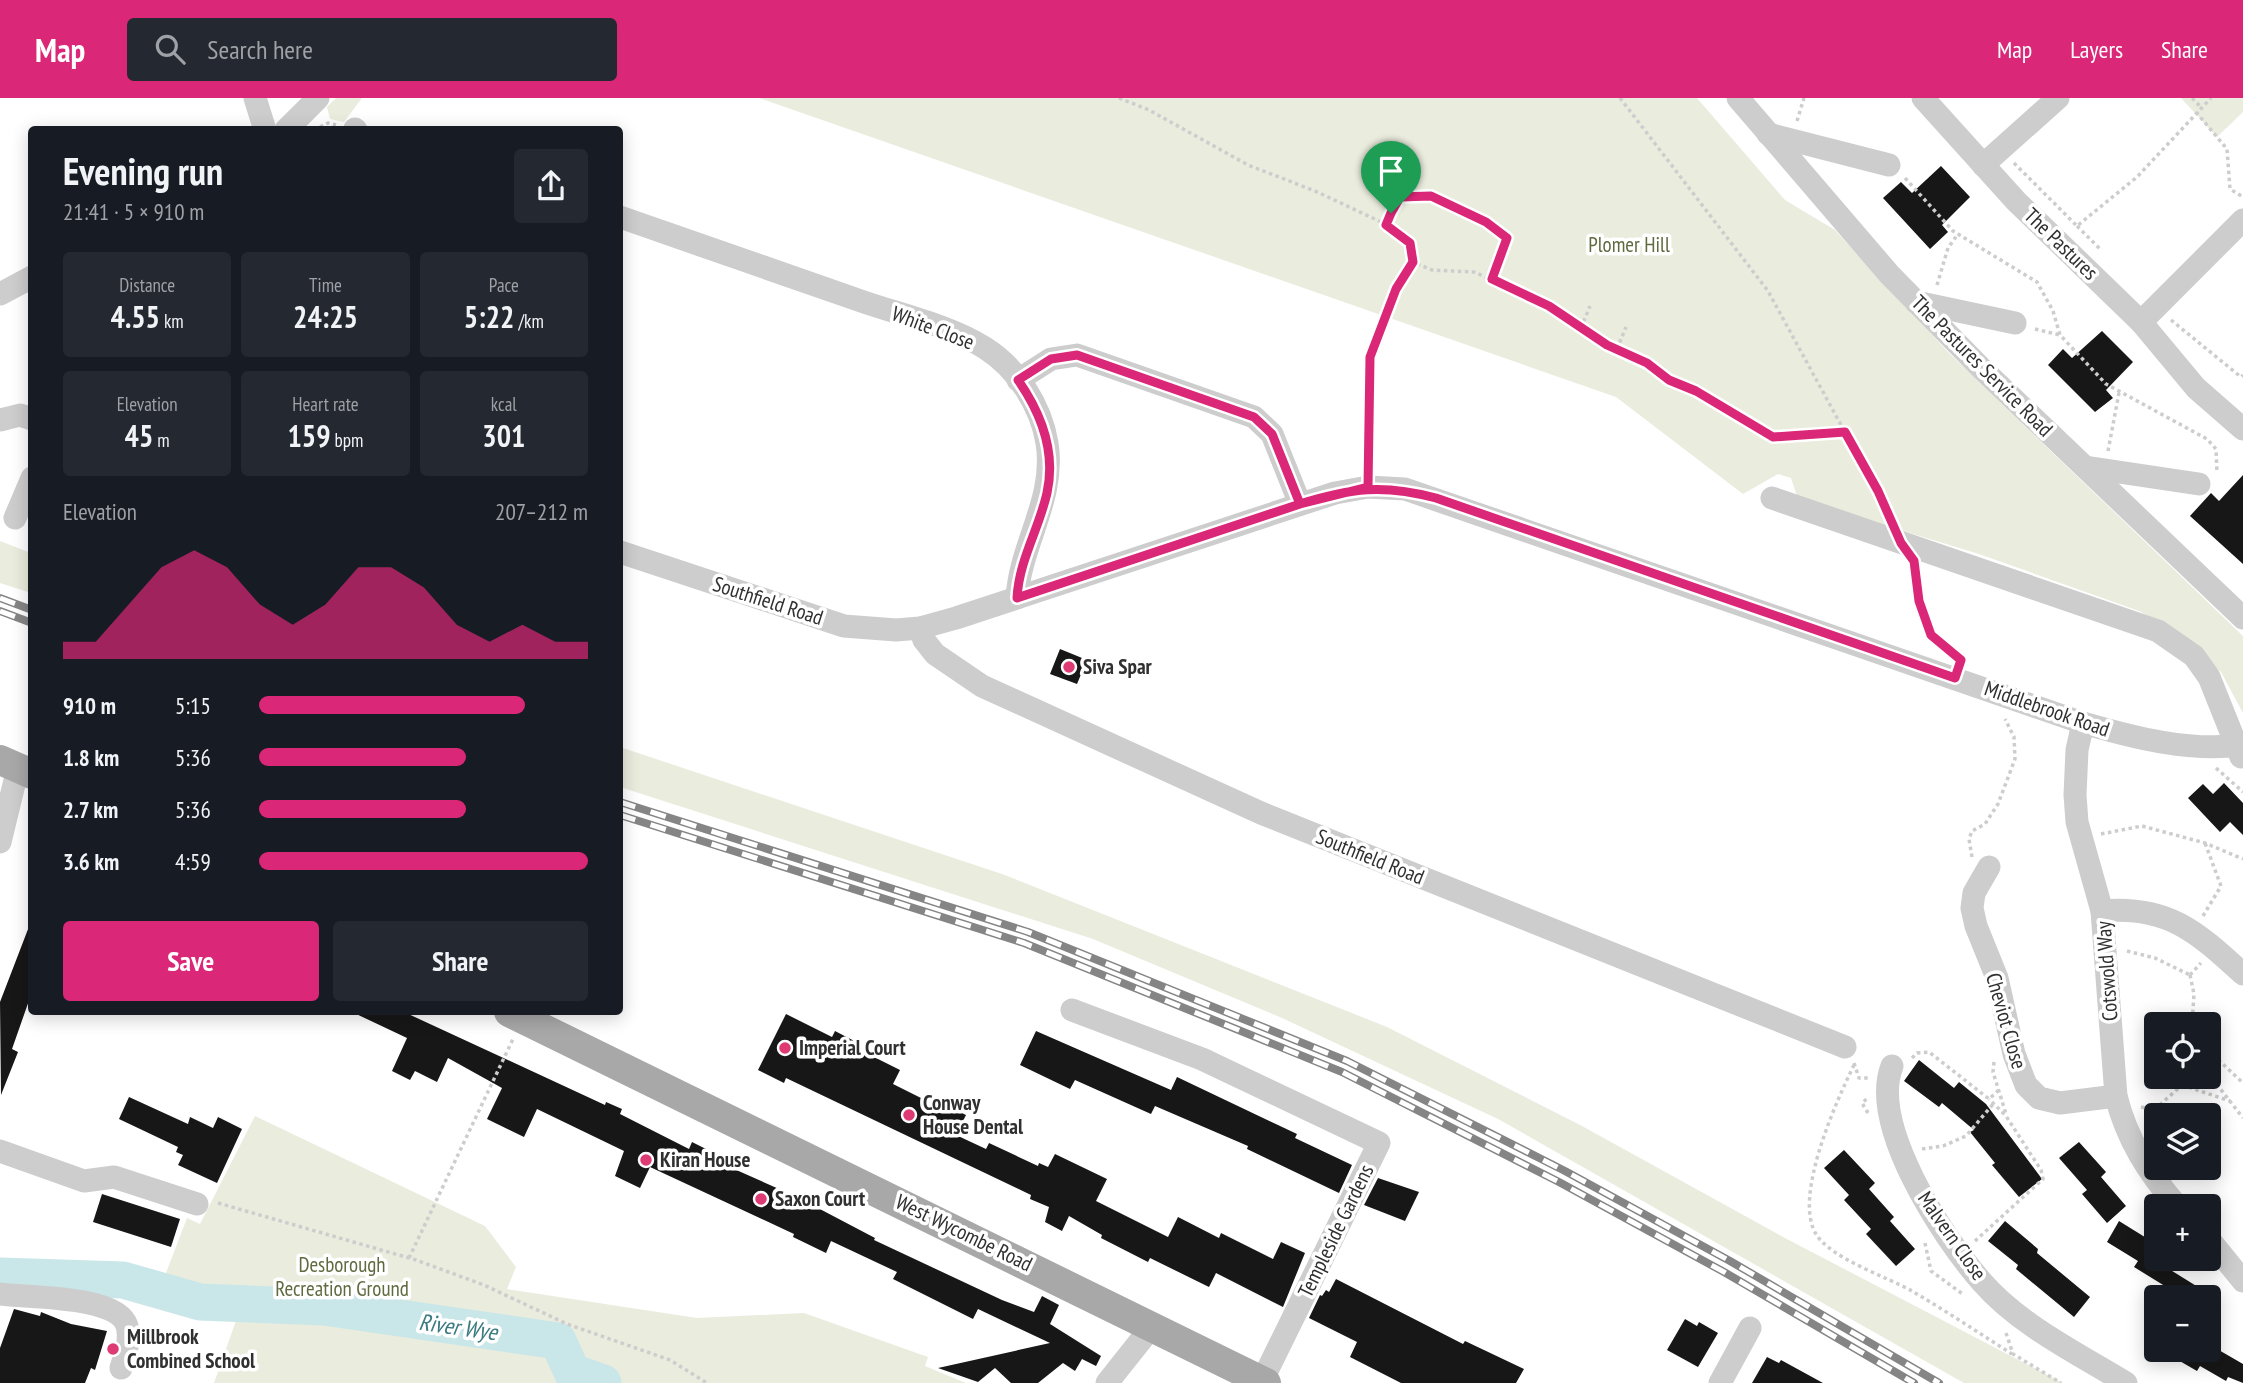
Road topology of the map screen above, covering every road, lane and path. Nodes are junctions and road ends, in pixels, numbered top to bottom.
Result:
1 (255, 98) edge
2 (318, 98) edge
3 (1119, 98) edge
4 (1620, 98) edge
5 (1738, 98) edge
6 (1923, 98) edge
7 (2058, 98) edge
8 (2192, 98) edge
9 (2211, 98) edge
10 (2200, 107) junction
11 (2196, 112) junction
12 (264, 126) edge
13 (290, 126) edge
14 (1768, 134) junction
15 (2001, 150) junction
16 (1889, 165) joint
17 (1983, 165) junction
18 (2243, 198) edge
19 (623, 218) edge
20 (2243, 220) edge
21 (1386, 225) junction
22 (1958, 234) junction
23 (1413, 262) junction
24 (28, 279) edge
25 (1492, 279) junction
26 (0, 294) edge
27 (1925, 303) junction
28 (1590, 306) dead end
29 (2141, 322) junction
30 (2014, 323) joint
31 (1626, 327) dead end
32 (1581, 328) junction
33 (2060, 335) junction
34 (1617, 349) junction
35 (1018, 380) junction
36 (2119, 392) junction
37 (28, 418) edge
38 (1, 420) edge
39 (2243, 429) edge
40 (1845, 432) junction
41 (2095, 468) junction
42 (2199, 484) joint
43 (1368, 487) junction
44 (28, 488) edge
45 (1772, 498) dead end
46 (1300, 504) junction
47 (16, 519) edge
48 (1901, 543) junction
49 (623, 553) edge
50 (1017, 598) junction
51 (2243, 618) edge
52 (920, 628) junction
53 (1955, 678) junction
54 (1992, 691) junction
55 (2083, 723) junction
56 (2240, 750) edge
57 (16, 767) edge
58 (2081, 838) junction
59 (1969, 839) dead end
60 (0, 842) edge
61 (2205, 843) junction
62 (2243, 859) edge
63 (1989, 867) dead end
64 (2102, 911) junction
65 (2193, 933) junction
66 (2105, 944) junction
67 (2243, 974) edge
68 (1072, 1010) dead end
69 (2193, 1012) edge
70 (516, 1015) edge
71 (1850, 1055) joint
72 (1996, 1056) dead end
73 (2221, 1062) edge
74 (1892, 1066) joint
75 (2243, 1083) edge
76 (2178, 1089) edge
77 (2194, 1089) edge
78 (2221, 1089) edge
79 (2000, 1090) junction
80 (2116, 1096) junction
81 (1989, 1099) junction
82 (2231, 1101) junction
83 (2162, 1103) edge
84 (1994, 1104) junction
85 (2006, 1116) junction
86 (2243, 1118) edge
87 (1933, 1146) dead end
88 (0, 1151) edge
89 (2169, 1194) edge
90 (197, 1204) joint
91 (1961, 1253) junction
92 (2221, 1254) edge
93 (409, 1258) junction
94 (2243, 1281) edge
95 (0, 1294) edge
96 (1153, 1325) junction
97 (1750, 1328) dead end
98 (2013, 1354) dead end
99 (121, 1368) dead end
100 (1264, 1382) edge
101 (707, 1383) edge
102 (1107, 1383) edge
103 (1720, 1383) edge
104 (2126, 1383) edge

1 - 12 street
2 - 13 street
3 - 21 path
4 - 40 path
5 - 14 street, The Pastures Service Road
6 - 17 street, The Pastures
7 - 15 street
8 - 10 path
9 - 10 path
10 - 11 path
11 - 15 path
11 - 18 path
14 - 16 street
14 - 27 street, The Pastures Service Road
15 - 17 street
16 - 22 path
17 - 29 street, The Pastures
19 - 35 street, White Close
20 - 29 street
21 - 23 path
21 - 25 path
22 - 27 path
22 - 33 path
23 - 25 path
23 - 43 path
24 - 26 street
25 - 32 path
27 - 30 street
27 - 41 street, The Pastures Service Road
28 - 32 path
29 - 39 street, The Pastures
30 - 33 path
31 - 34 path
32 - 34 path
33 - 36 path
34 - 40 path
35 - 46 street
35 - 50 street, White Close
36 - 41 path
36 - 42 path
37 - 38 street
40 - 48 path
41 - 42 street
41 - 51 street, The Pastures Service Road
43 - 46 street, Middlebrook Road
43 - 53 street, Middlebrook Road
44 - 47 street
45 - 48 street
46 - 50 street, Middlebrook Road
48 - 53 path
48 - 56 street
49 - 52 street, Southfield Road
50 - 52 street, Southfield Road
52 - 71 street, Southfield Road
53 - 54 street, Middlebrook Road
54 - 55 street, Middlebrook Road
54 - 59 path
55 - 56 street, Middlebrook Road
55 - 58 street, Cotswold Way
57 - 60 street
58 - 61 path
58 - 64 street, Cotswold Way
61 - 62 path
61 - 65 path
63 - 80 street, Cheviot Close
64 - 65 street
64 - 66 street, Cotswold Way
65 - 67 street
66 - 69 path
66 - 80 street, Cotswold Way
68 - 100 street, Templeside Gardens
70 - 93 path
70 - 96 main road, West Wycombe Road
71 - 98 path
72 - 79 path
73 - 75 path
74 - 81 path
74 - 91 street, Malvern Close
76 - 83 path
77 - 82 path
78 - 82 path
79 - 81 path
79 - 85 path
80 - 89 street, Cotswold Way
81 - 84 path
82 - 86 path
84 - 85 path
84 - 87 path
85 - 91 path
88 - 90 street
90 - 93 path
91 - 104 street, Malvern Close
92 - 94 street
93 - 101 path
95 - 99 street
96 - 100 main road, West Wycombe Road
96 - 102 street
97 - 103 street

